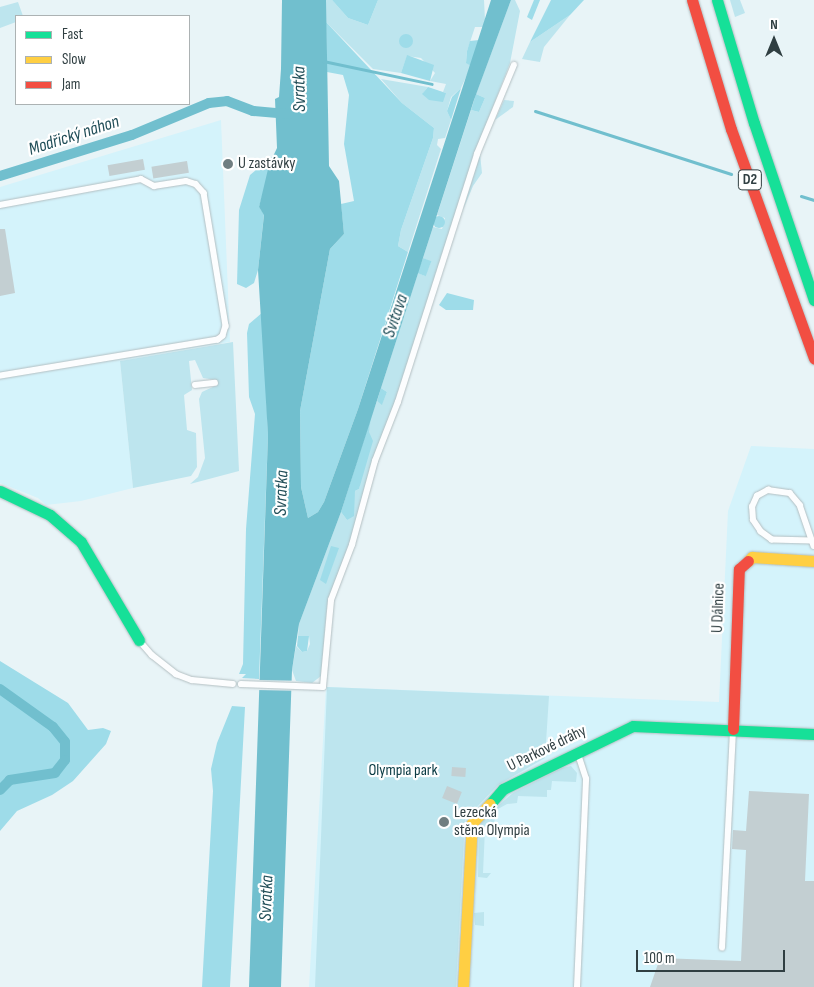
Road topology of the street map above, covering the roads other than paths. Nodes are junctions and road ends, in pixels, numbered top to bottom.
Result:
1 (692, 0) edge
2 (717, 0) edge
3 (514, 66) dead end
4 (0, 205) edge
5 (814, 300) edge
6 (814, 358) edge
7 (0, 376) edge
8 (215, 383) dead end
9 (194, 385) dead end
10 (0, 491) edge
11 (813, 544) edge
12 (814, 561) edge
13 (139, 640) joint
14 (233, 684) dead end
15 (241, 684) dead end
16 (733, 730) junction
17 (814, 734) edge
18 (578, 752) junction
19 (722, 948) dead end
20 (463, 987) edge
21 (577, 987) edge

1 - 6 main road, D2
2 - 5 main road, D2
3 - 15 lane
4 - 7 lane
8 - 9 lane
10 - 13 main road
11 - 11 lane
12 - 16 main road, U Dálnice
13 - 14 lane
16 - 17 main road, U Parkové dráhy
16 - 18 main road, U Parkové dráhy
16 - 19 lane
18 - 20 main road, U Parkové dráhy
18 - 21 lane

